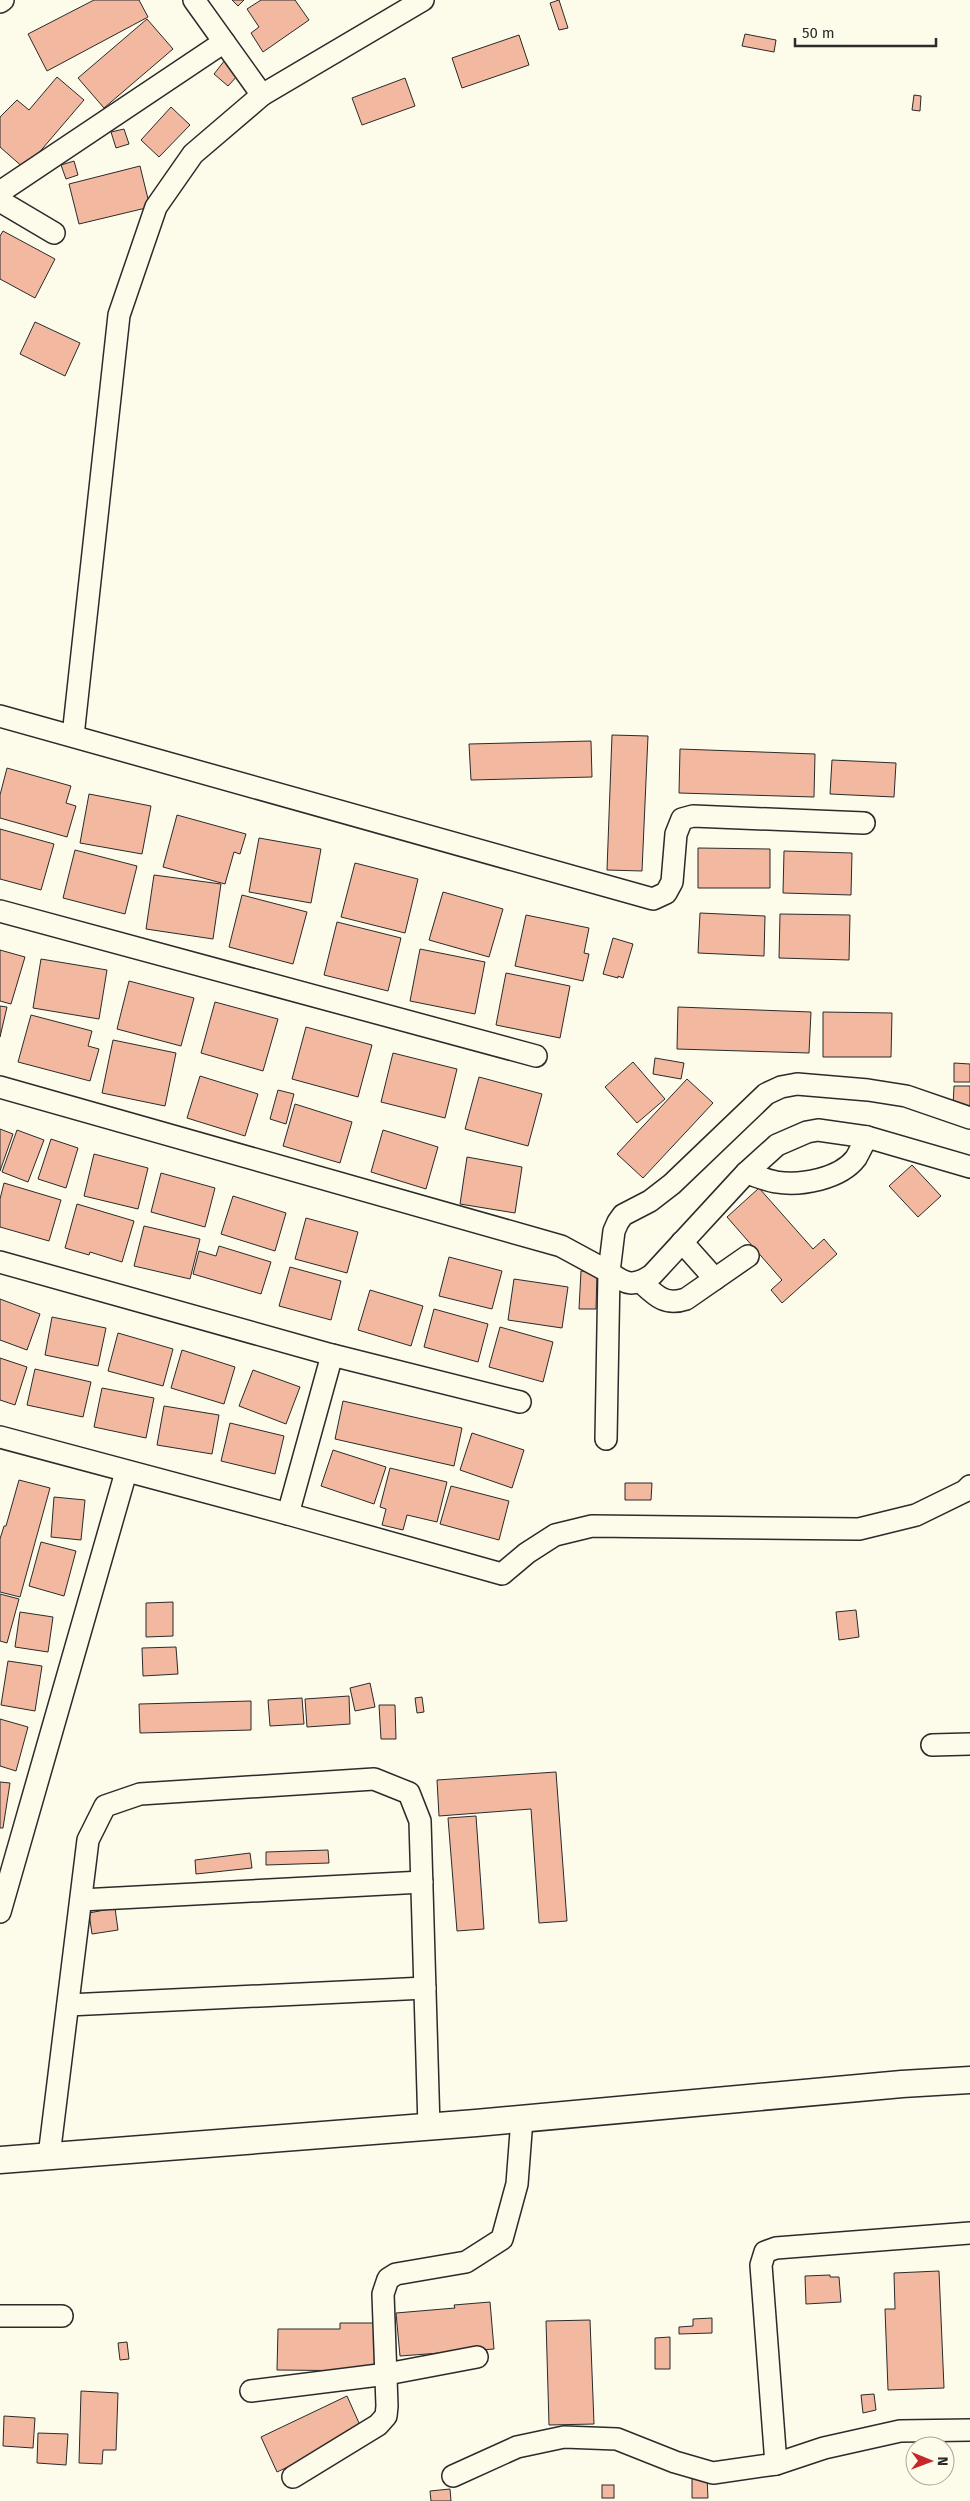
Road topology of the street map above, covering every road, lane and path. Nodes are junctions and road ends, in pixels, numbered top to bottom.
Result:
1 (194, 0) edge
2 (423, 0) edge
3 (224, 42) junction
4 (262, 96) junction
5 (0, 192) edge
6 (0, 200) edge
7 (54, 233) dead end
8 (0, 716) edge
9 (73, 736) junction
10 (864, 823) dead end
11 (0, 911) edge
12 (536, 1056) dead end
13 (0, 1088) edge
14 (970, 1118) edge
15 (867, 1137) junction
16 (970, 1167) edge
17 (746, 1173) junction
18 (682, 1242) junction
19 (748, 1256) dead end
20 (0, 1262) edge
21 (609, 1272) junction
22 (715, 1279) junction
23 (640, 1282) junction
24 (332, 1355) junction
25 (520, 1402) dead end
26 (0, 1437) edge
27 (606, 1439) dead end
28 (126, 1472) junction
29 (970, 1486) edge
30 (288, 1514) junction
31 (970, 1744) edge
32 (932, 1745) dead end
33 (422, 1882) junction
34 (81, 1900) junction
35 (0, 1912) edge
36 (425, 1988) junction
37 (68, 2005) junction
38 (970, 2080) edge
39 (522, 2119) junction
40 (428, 2127) junction
41 (49, 2156) junction
42 (0, 2160) edge
43 (970, 2233) edge
44 (0, 2316) edge
45 (62, 2316) dead end
46 (477, 2357) dead end
47 (387, 2374) junction
48 (251, 2391) dead end
49 (970, 2430) edge
50 (776, 2464) junction
51 (453, 2476) dead end
52 (293, 2477) dead end

1 - 3 street
2 - 4 street
3 - 4 street
3 - 5 street
4 - 9 street
6 - 7 street
8 - 9 street
9 - 10 street
11 - 12 street
13 - 21 street
14 - 21 street
15 - 16 street
15 - 17 street
15 - 17 street
17 - 18 street
18 - 22 street
18 - 23 street
19 - 22 street
20 - 24 street
21 - 23 street
21 - 27 street
22 - 23 street
24 - 25 street
24 - 30 street
26 - 28 street
28 - 30 street
28 - 35 street
29 - 30 street
31 - 32 street
33 - 34 street
33 - 34 street
33 - 36 street
34 - 37 street
36 - 37 street
36 - 40 street
37 - 41 street
38 - 39 main road
39 - 40 main road
39 - 47 street
40 - 41 main road
41 - 42 main road
43 - 50 street
44 - 45 street
46 - 47 street
47 - 48 street
47 - 52 street
49 - 50 street
50 - 51 street

